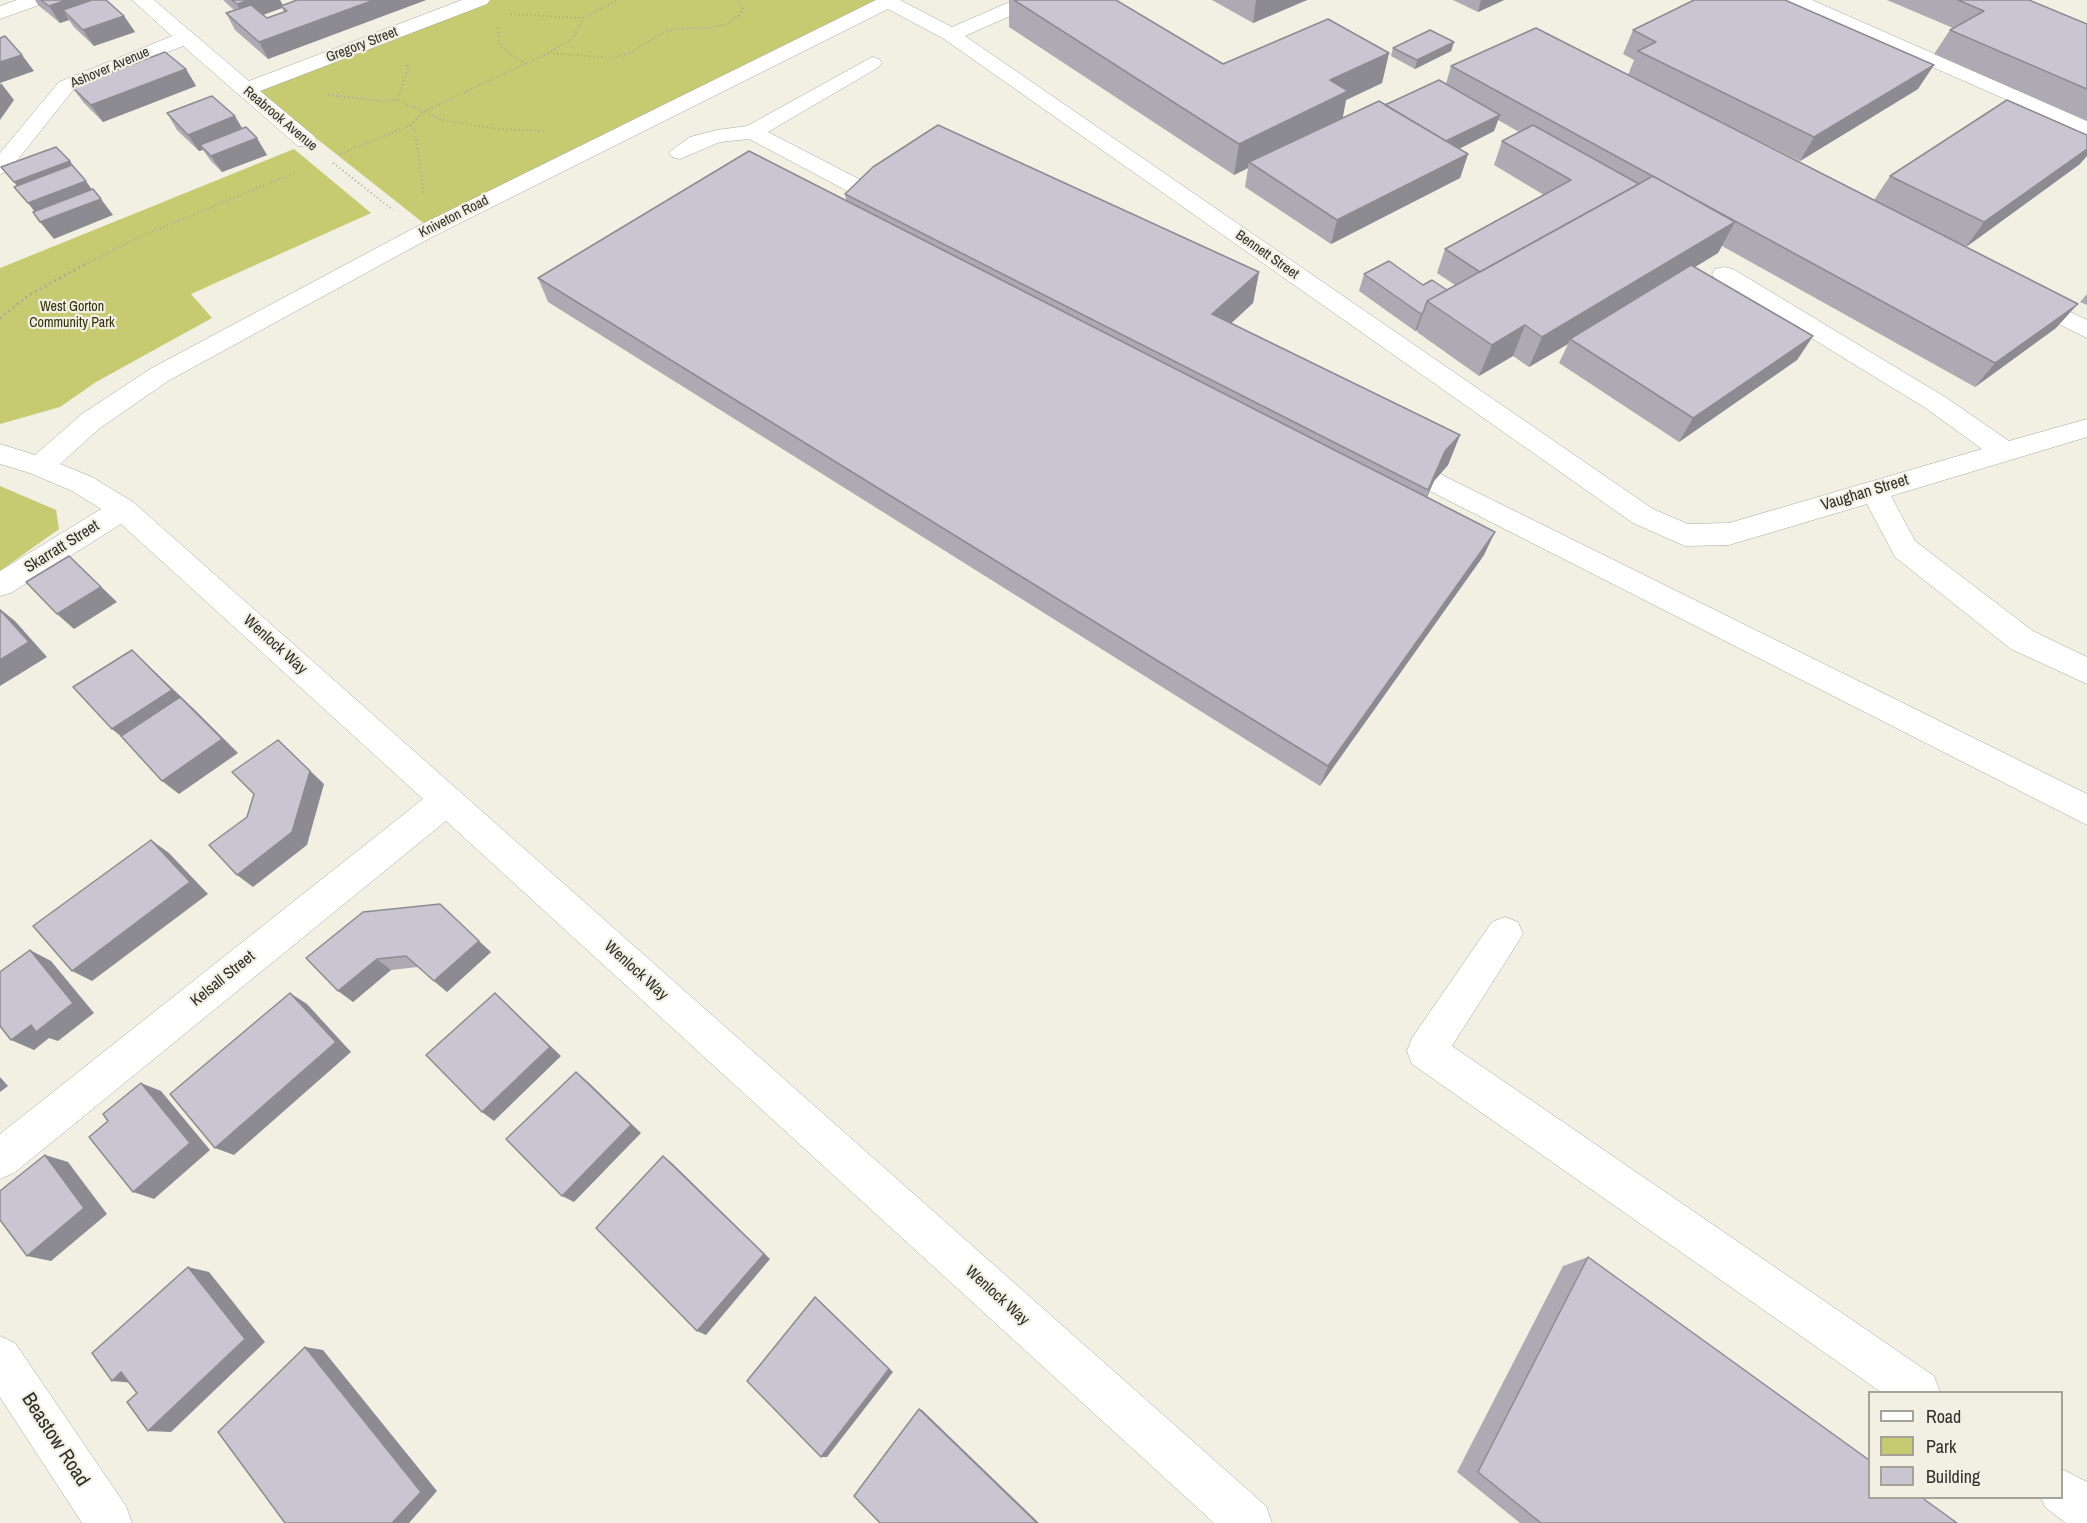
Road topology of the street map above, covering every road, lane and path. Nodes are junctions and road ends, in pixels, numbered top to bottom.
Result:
1 (35, 0) edge
2 (142, 0) edge
3 (618, 0) edge
4 (737, 0) edge
5 (1030, 0) edge
6 (1796, 0) edge
7 (472, 1) edge
8 (888, 1) edge
9 (0, 13) edge
10 (504, 18) dead end
11 (583, 18) junction
12 (499, 22) dead end
13 (951, 35) junction
14 (185, 38) junction
15 (548, 53) junction
16 (406, 59) dead end
17 (872, 63) dead end
18 (525, 64) junction
19 (244, 90) junction
20 (320, 94) dead end
21 (397, 100) junction
22 (423, 112) junction
23 (411, 125) junction
24 (2087, 129) edge
25 (548, 131) dead end
26 (752, 132) junction
27 (306, 141) joint
28 (680, 152) dead end
29 (328, 159) junction
30 (0, 167) edge
31 (424, 196) dead end
32 (878, 198) edge
33 (422, 232) junction
34 (1725, 274) edge
35 (2003, 286) edge
36 (0, 318) edge
37 (2087, 330) edge
38 (2087, 428) edge
39 (2006, 452) junction
40 (0, 454) edge
41 (40, 466) junction
42 (1434, 481) edge
43 (1874, 491) junction
44 (123, 508) junction
45 (1643, 516) joint
46 (0, 585) edge
47 (2087, 671) edge
48 (447, 800) junction
49 (2087, 810) edge
50 (1505, 934) dead end
51 (0, 1159) edge
52 (0, 1358) edge
53 (1917, 1391) edge
54 (2063, 1493) edge
55 (2087, 1510) edge
56 (109, 1523) edge
57 (1250, 1523) edge

1 - 9 street
2 - 14 street, Reabrook Avenue
3 - 11 path
4 - 15 path
5 - 13 street
6 - 24 street
7 - 19 street, Gregory Street
8 - 13 street, Bennett Street
8 - 33 street, Kniveton Road
10 - 11 path
11 - 15 path
12 - 18 path
13 - 45 street, Bennett Street
14 - 19 street, Reabrook Avenue
14 - 30 street, Ashover Avenue
15 - 18 path
16 - 21 path
17 - 26 street
18 - 22 path
19 - 27 street, Reabrook Avenue
20 - 21 path
21 - 22 path
22 - 23 path
22 - 25 path
23 - 29 path
23 - 31 path
26 - 28 street
26 - 32 street
27 - 29 path, Reabrook Avenue
29 - 33 path, Reabrook Avenue
29 - 36 path
33 - 41 street, Kniveton Road
34 - 39 street
35 - 37 street
38 - 39 street, Vaughan Street
39 - 43 street, Vaughan Street
40 - 41 street, Wenlock Way
41 - 44 street, Wenlock Way
42 - 49 street
43 - 45 street, Vaughan Street
43 - 47 street
44 - 46 street, Skarratt Street
44 - 48 street, Wenlock Way
48 - 51 street, Kelsall Street
48 - 57 street, Wenlock Way
50 - 53 street
52 - 56 street, Beastow Road
54 - 55 street

